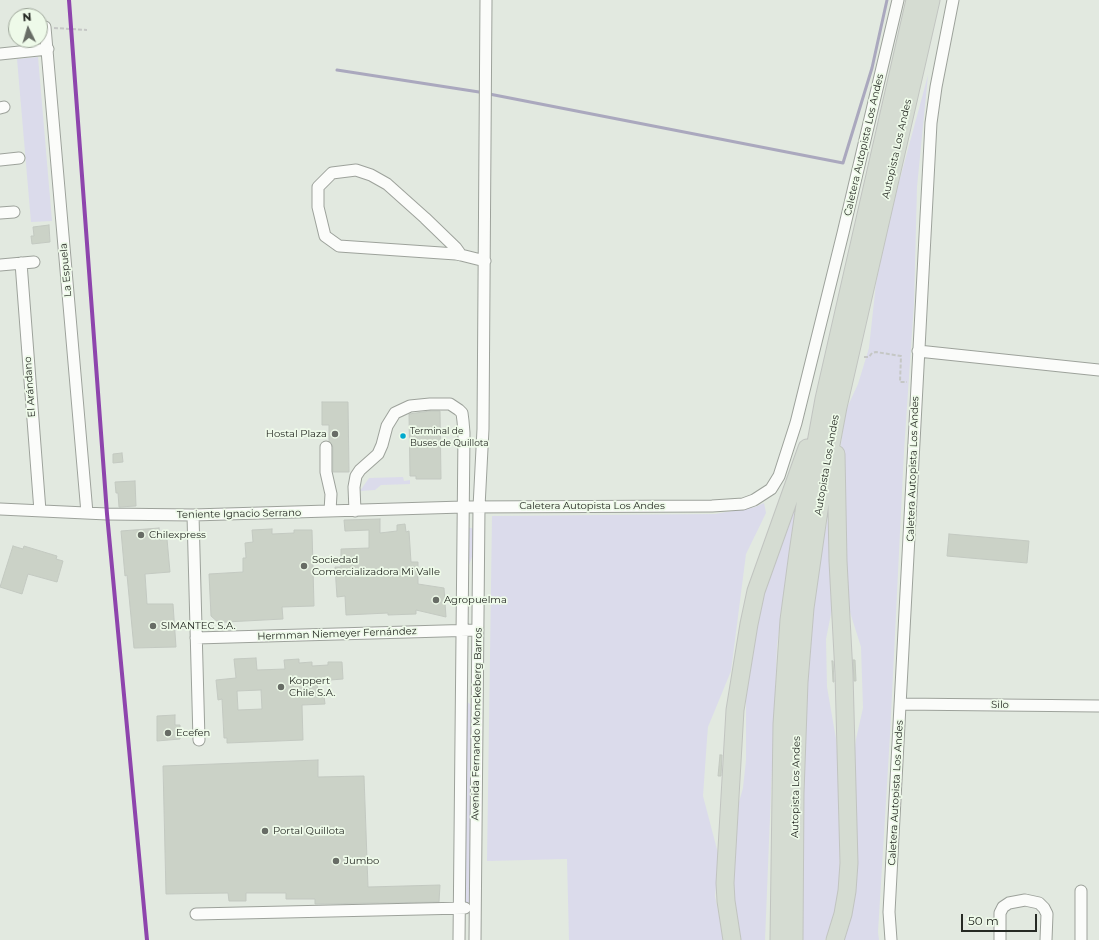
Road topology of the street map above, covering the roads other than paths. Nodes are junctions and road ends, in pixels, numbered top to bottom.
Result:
1 (486, 0) edge
2 (898, 0) edge
3 (915, 0) edge
4 (931, 0) edge
5 (953, 0) edge
6 (48, 49) joint
7 (0, 54) edge
8 (19, 158) dead end
9 (0, 160) edge
10 (14, 212) dead end
11 (0, 213) edge
12 (461, 255) junction
13 (484, 261) junction
14 (34, 262) dead end
15 (21, 263) junction
16 (0, 265) edge
17 (918, 351) junction
18 (1099, 370) edge
19 (831, 403) junction
20 (326, 447) dead end
21 (463, 507) junction
22 (479, 507) junction
23 (0, 508) edge
24 (40, 511) junction
25 (330, 511) junction
26 (355, 511) junction
27 (87, 513) junction
28 (193, 516) junction
29 (462, 630) junction
30 (478, 630) junction
31 (196, 638) junction
32 (900, 704) junction
33 (1099, 706) edge
34 (199, 740) dead end
35 (1081, 891) dead end
36 (459, 908) junction
37 (476, 911) junction
38 (196, 914) dead end
39 (459, 940) edge
40 (475, 940) edge
41 (732, 940) edge
42 (779, 940) edge
43 (794, 940) edge
44 (835, 940) edge
45 (890, 940) edge
46 (1000, 940) edge
47 (1046, 940) edge
48 (1081, 940) edge

1 - 13 street, Avenida Fernando Monckeberg Barros
2 - 22 street, Caletera Autopista Los Andes
3 - 19 highway, Autopista Los Andes
4 - 19 highway, Autopista Los Andes
5 - 17 street, Caletera Autopista Los Andes
6 - 7 street
6 - 27 street, La Espuela
8 - 9 street
10 - 11 street
12 - 12 street
12 - 13 street
13 - 22 street, Avenida Fernando Monckeberg Barros
14 - 15 street
15 - 16 street
15 - 24 street, El Arándano
17 - 18 street
17 - 32 street, Caletera Autopista Los Andes
19 - 41 highway
19 - 42 highway, Autopista Los Andes
19 - 43 highway, Autopista Los Andes
19 - 44 highway
20 - 25 street
21 - 22 street, Teniente Ignacio Serrano
21 - 26 street, Teniente Ignacio Serrano
21 - 26 street, Avenida Fernando Monckeberg Barros
21 - 29 street, Avenida Fernando Monckeberg Barros
22 - 30 street, Avenida Fernando Monckeberg Barros
23 - 24 street, Teniente Ignacio Serrano
24 - 27 street, Teniente Ignacio Serrano
25 - 26 street, Teniente Ignacio Serrano
25 - 28 street, Teniente Ignacio Serrano
27 - 28 street, Teniente Ignacio Serrano
28 - 31 street
29 - 30 street, Hermman Niemeyer Fernández
29 - 31 street, Hermman Niemeyer Fernández
29 - 36 street, Avenida Fernando Monckeberg Barros
30 - 37 street, Avenida Fernando Monckeberg Barros
31 - 34 street
32 - 33 street, Silo
32 - 45 street, Caletera Autopista Los Andes
35 - 48 street
36 - 37 street
36 - 38 street
36 - 39 street, Avenida Fernando Monckeberg Barros
37 - 40 street, Avenida Fernando Monckeberg Barros
46 - 47 street

